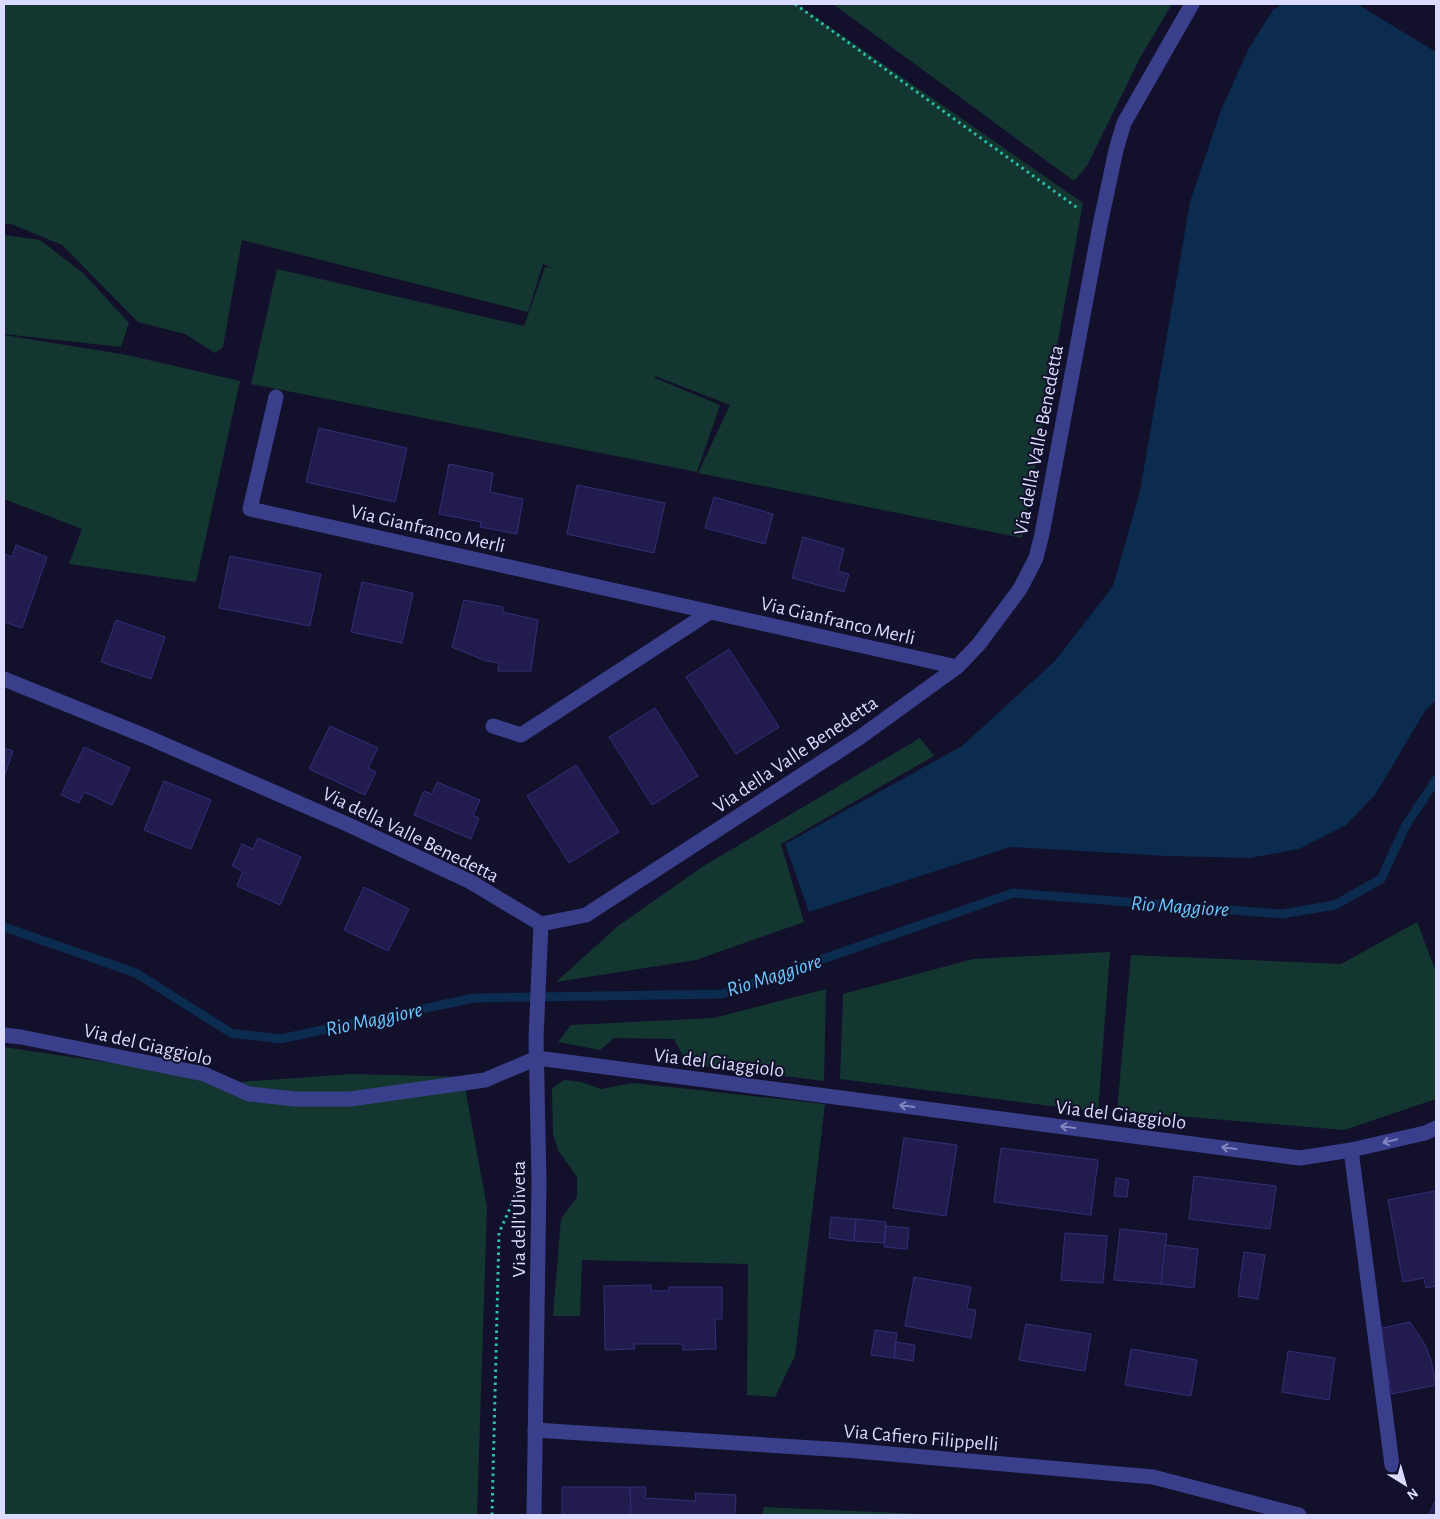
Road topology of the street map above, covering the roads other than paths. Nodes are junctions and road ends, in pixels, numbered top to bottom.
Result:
1 (1192, 4) edge
2 (276, 397) dead end
3 (710, 612) junction
4 (956, 667) junction
5 (4, 679) edge
6 (493, 726) dead end
7 (541, 924) junction
8 (4, 1035) edge
9 (537, 1058) junction
10 (1436, 1128) edge
11 (1351, 1150) junction
12 (535, 1430) junction
13 (1392, 1466) dead end
14 (534, 1515) edge
15 (1299, 1515) edge

1 - 4 street, Via della Valle Benedetta
2 - 3 street, Via Gianfranco Merli
3 - 4 street, Via Gianfranco Merli
3 - 6 street
4 - 7 street, Via della Valle Benedetta
5 - 7 street, Via della Valle Benedetta
7 - 9 street, Via dell'Uliveta
8 - 9 street, Via del Giaggiolo
11 -> 9 street, Via del Giaggiolo
9 - 12 street, Via dell'Uliveta
10 -> 11 street, Via del Giaggiolo
11 - 13 street
12 - 14 street, Via dell'Uliveta
12 - 15 street, Via Cafiero Filippelli

